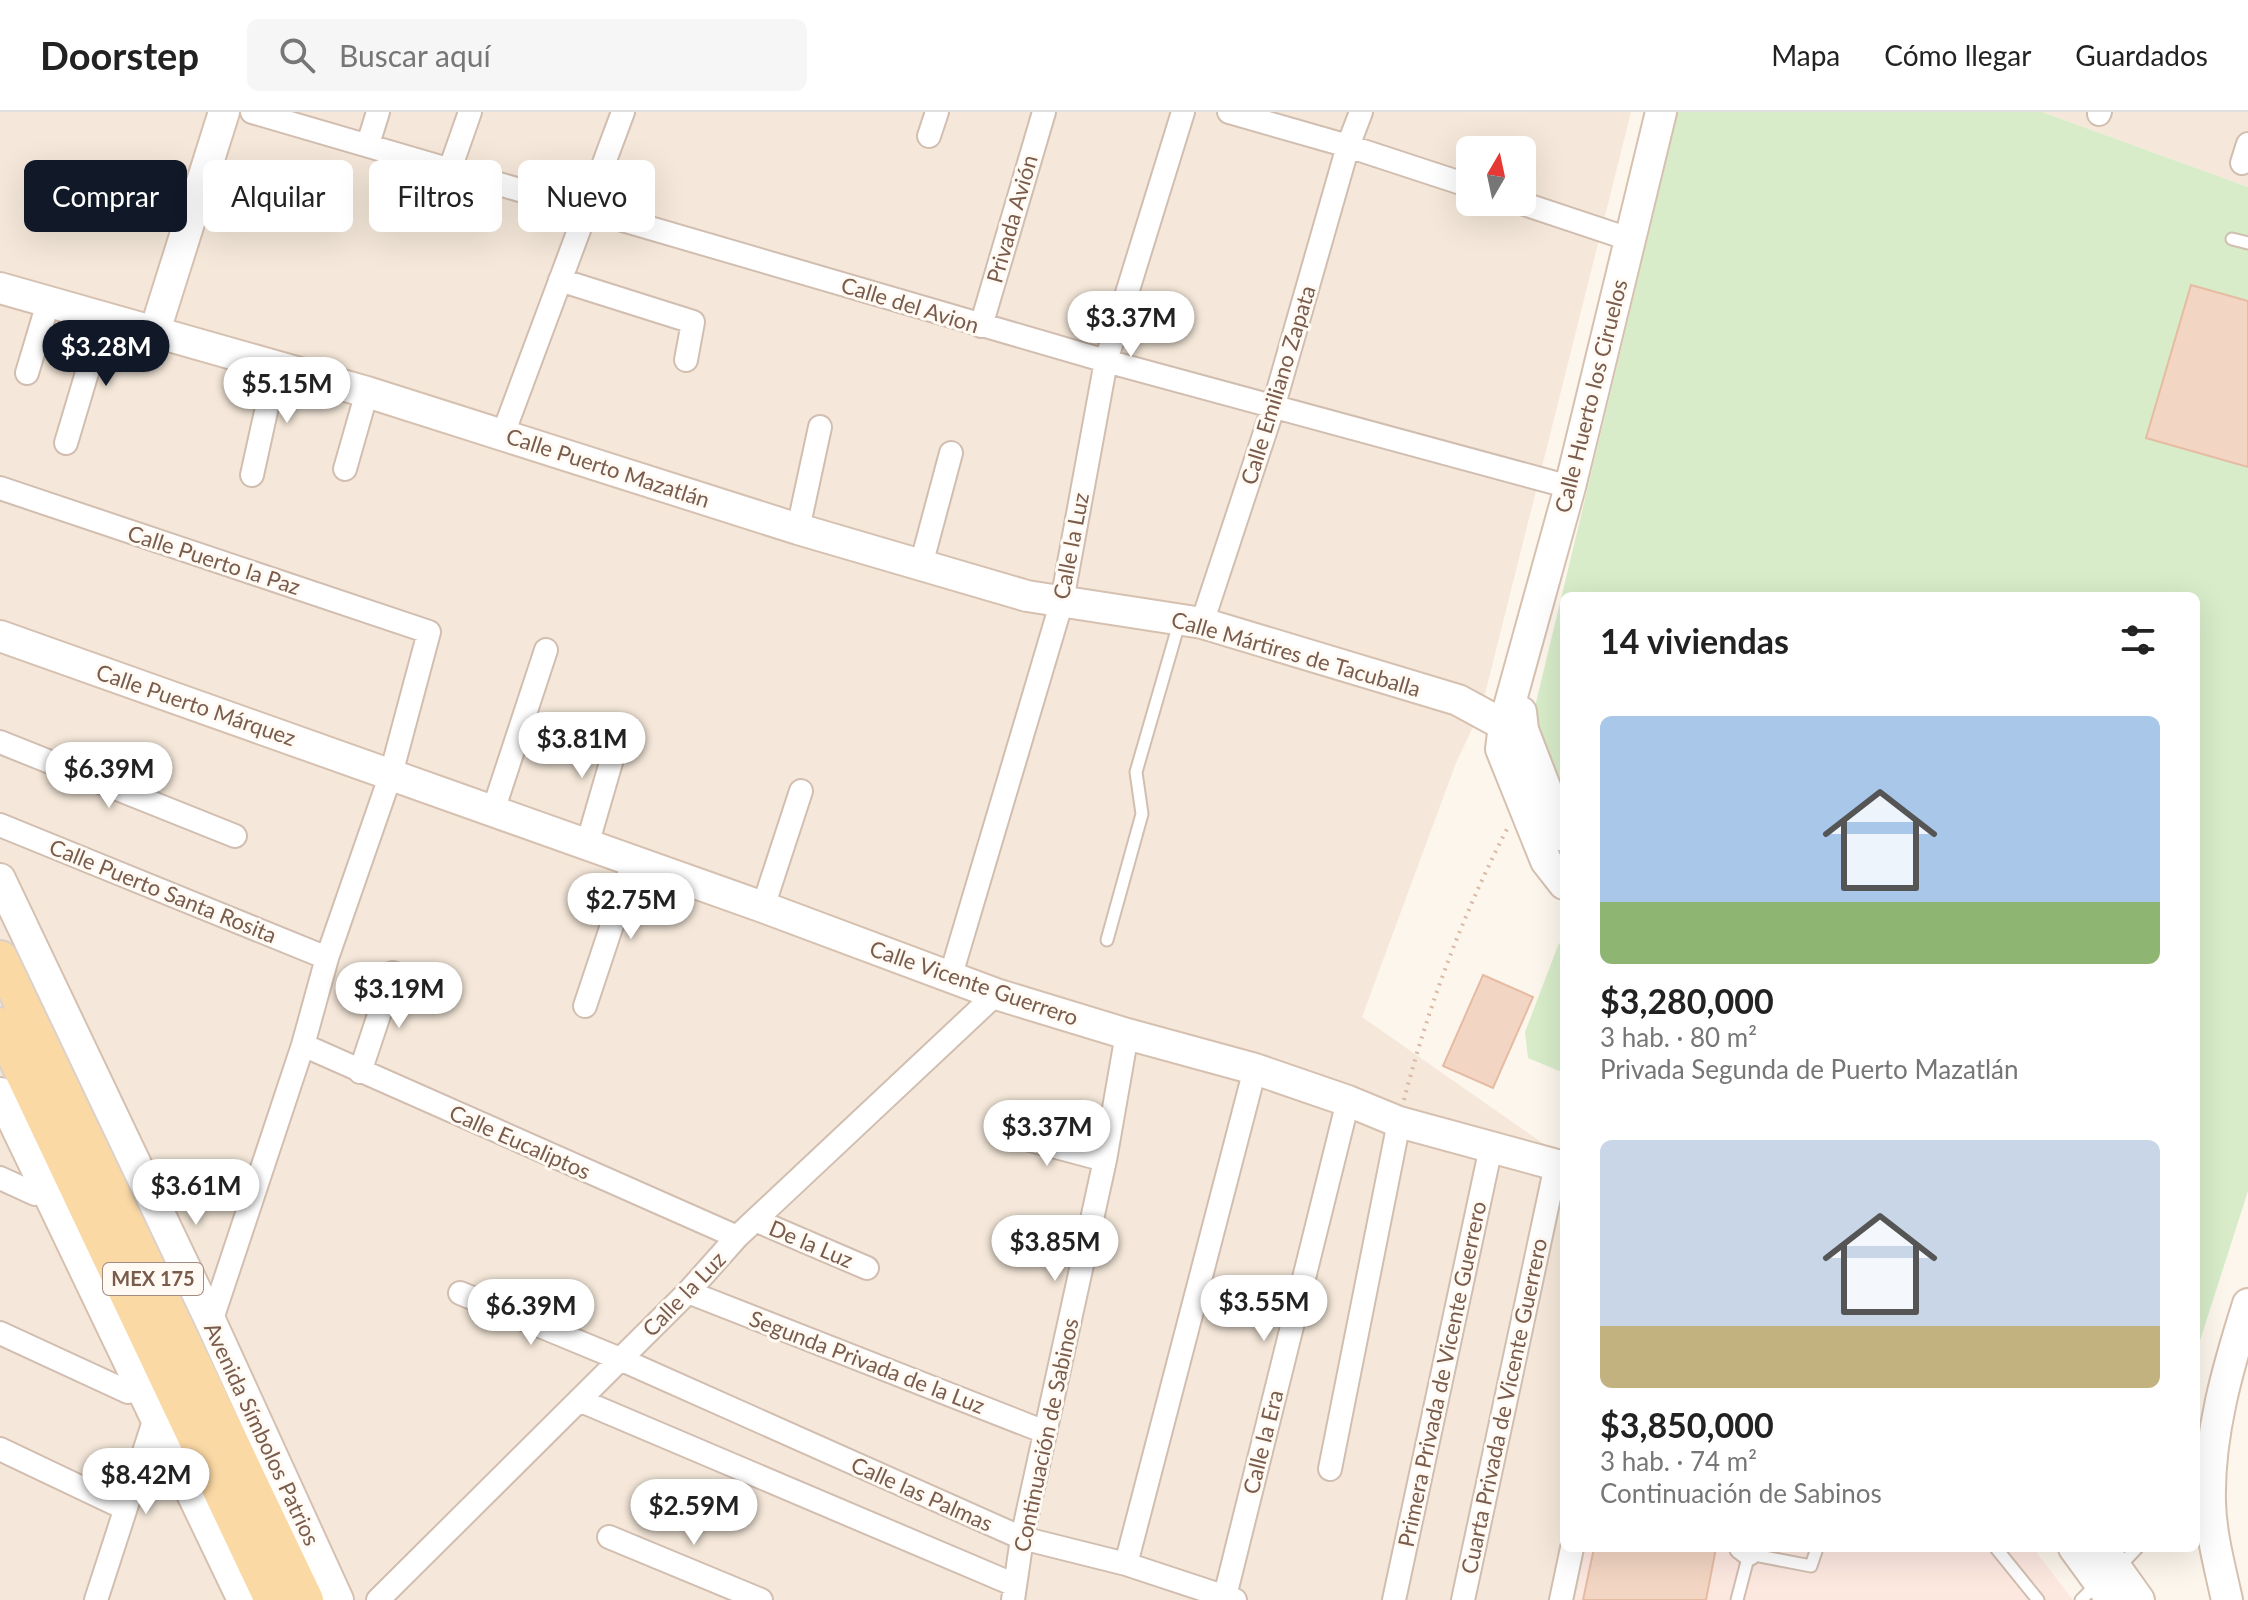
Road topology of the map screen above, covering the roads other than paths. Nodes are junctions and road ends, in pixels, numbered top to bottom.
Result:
1 (224, 112) edge
2 (252, 112) edge
3 (378, 112) edge
4 (470, 112) edge
5 (623, 112) edge
6 (937, 112) edge
7 (1044, 112) edge
8 (1183, 112) edge
9 (1229, 112) edge
10 (1361, 112) edge
11 (1661, 112) edge
12 (929, 136) dead end
13 (368, 144) junction
14 (1348, 146) junction
15 (420, 160) edge
16 (453, 160) edge
17 (606, 160) edge
18 (1456, 181) edge
19 (1536, 208) edge
20 (655, 228) edge
21 (579, 232) edge
22 (1629, 239) junction
23 (2232, 239) dead end
24 (2248, 243) edge
25 (560, 280) junction
26 (0, 288) edge
27 (48, 303) junction
28 (103, 319) junction
29 (981, 326) junction
30 (154, 334) junction
31 (686, 360) dead end
32 (1106, 361) junction
33 (276, 366) junction
34 (27, 373) dead end
35 (367, 392) junction
36 (1273, 408) junction
37 (820, 427) dead end
38 (503, 434) junction
39 (66, 443) dead end
40 (951, 453) dead end
41 (345, 469) dead end
42 (252, 475) dead end
43 (1570, 487) junction
44 (0, 488) edge
45 (798, 529) junction
46 (921, 565) junction
47 (1062, 601) junction
48 (1191, 621) junction
49 (0, 636) edge
50 (546, 650) dead end
51 (1513, 727) junction
52 (621, 728) dead end
53 (0, 742) edge
54 (391, 774) junction
55 (801, 791) dead end
56 (493, 811) junction
57 (0, 825) edge
58 (1560, 827) edge
59 (235, 836) dead end
60 (587, 845) junction
61 (633, 862) junction
62 (0, 879) edge
63 (1560, 879) edge
64 (763, 907) junction
65 (1107, 940) dead end
66 (0, 958) edge
67 (327, 958) junction
68 (393, 973) dead end
69 (950, 978) junction
70 (996, 994) junction
71 (585, 1006) dead end
72 (0, 1025) edge
73 (1127, 1034) junction
74 (303, 1045) junction
75 (1255, 1069) junction
76 (360, 1072) junction
77 (0, 1093) edge
78 (1348, 1101) junction
79 (1399, 1122) junction
80 (1000, 1132) dead end
81 (1491, 1147) junction
82 (1105, 1160) junction
83 (1560, 1166) edge
84 (0, 1178) edge
85 (44, 1189) junction
86 (755, 1220) junction
87 (737, 1237) junction
88 (867, 1268) dead end
89 (688, 1292) junction
90 (460, 1293) dead end
91 (2248, 1304) edge
92 (211, 1322) junction
93 (0, 1333) edge
94 (620, 1359) junction
95 (139, 1387) junction
96 (579, 1400) junction
97 (155, 1418) junction
98 (1045, 1432) junction
99 (2213, 1446) junction
100 (0, 1449) edge
101 (1330, 1469) dead end
102 (2200, 1475) edge
103 (124, 1508) junction
104 (609, 1537) dead end
105 (1022, 1538) junction
106 (1571, 1552) edge
107 (1745, 1552) edge
108 (1749, 1552) edge
109 (1816, 1552) edge
110 (1999, 1552) edge
111 (2079, 1552) edge
112 (1126, 1564) junction
113 (2108, 1575) edge
114 (1014, 1592) edge
115 (1228, 1599) edge
116 (96, 1600) edge
117 (243, 1600) edge
118 (272, 1600) edge
119 (306, 1600) edge
120 (338, 1600) edge
121 (378, 1600) edge
122 (761, 1600) edge
123 (1394, 1600) edge
124 (1463, 1600) edge
125 (1561, 1600) edge
126 (1737, 1600) edge
127 (2038, 1600) edge
128 (2139, 1600) edge
129 (2227, 1600) edge

1 - 30 street
2 - 13 street, Calle del Avion
3 - 13 street
4 - 16 street
5 - 17 street
6 - 12 street
7 - 29 street, Privada Avión
8 - 32 street, Calle la Luz
9 - 14 street
10 - 14 street, Calle Emiliano Zapata
11 - 22 street, Calle Huerto los Ciruelos
13 - 15 street, Calle del Avion
14 - 18 street
14 - 36 street, Calle Emiliano Zapata
19 - 22 street
20 - 29 street, Calle del Avion
21 - 25 street
22 - 43 street, Calle Huerto los Ciruelos
23 - 24 lane
25 - 31 street
25 - 38 street
26 - 27 street, Calle Puerto Mazatlán
27 - 28 street, Calle Puerto Mazatlán
27 - 34 street
28 - 30 street, Calle Puerto Mazatlán
28 - 39 street
29 - 32 street, Calle del Avion
30 - 33 street, Calle Puerto Mazatlán
32 - 36 street, Calle del Avion
32 - 47 street, Calle la Luz
33 - 35 street, Calle Puerto Mazatlán
33 - 42 street
35 - 38 street, Calle Puerto Mazatlán
35 - 41 street
36 - 43 street, Calle del Avion
36 - 48 street, Calle Emiliano Zapata
37 - 45 street
38 - 45 street, Calle Puerto Mazatlán
40 - 46 street
43 - 51 street, Calle Huerto los Ciruelos
44 - 54 street, Calle Puerto la Paz
45 - 46 street, Calle Puerto Mazatlán
46 - 47 street, Calle Puerto Mazatlán
47 - 48 street, Calle Mártires de Tacuballa
47 - 69 street, Calle la Luz
48 - 51 street, Calle Mártires de Tacuballa
48 - 65 lane
49 - 54 street, Calle Puerto Márquez
50 - 56 street
51 - 58 street
51 - 63 street
52 - 60 street
53 - 59 street
54 - 56 street, Calle Vicente Guerrero
54 - 67 street
55 - 64 street
56 - 60 street, Calle Vicente Guerrero
57 - 67 street, Calle Puerto Santa Rosita
60 - 61 street, Calle Vicente Guerrero
61 - 64 street, Calle Vicente Guerrero
61 - 71 street
62 - 92 street, Avenida Símbolos Patrios
64 - 69 street, Calle Vicente Guerrero
66 - 119 main road, Avenida Símbolos Patrios / MEX 175
67 - 74 street
68 - 76 street
69 - 70 street, Calle Vicente Guerrero
70 - 73 street, Calle Vicente Guerrero
70 - 86 street, Calle la Luz
72 - 118 main road, MEX 175
73 - 75 street, Calle Vicente Guerrero
73 - 82 street, Continuación de Sabinos
74 - 76 street, Calle Eucaliptos
74 - 92 street
75 - 78 street, Calle Vicente Guerrero
75 - 112 street
76 - 87 street, Calle Eucaliptos
77 - 85 street
78 - 79 street, Calle Vicente Guerrero
78 - 115 street, Calle la Era
79 - 81 street, Calle Vicente Guerrero
79 - 101 street
80 - 82 street
81 - 83 street, Calle Vicente Guerrero
81 - 123 street, Primera Privada de Vicente Guerrero
82 - 98 street, Continuación de Sabinos
83 - 124 street, Cuarta Privada de Vicente Guerrero
84 - 85 street
85 - 95 street
86 - 87 street, Calle la Luz
86 - 88 street, De la Luz
87 - 89 street, Calle la Luz
89 - 94 street, Calle la Luz
89 - 98 street, Segunda Privada de la Luz
90 - 94 street, Calle las Palmas
91 - 99 street
92 - 120 street, Avenida Símbolos Patrios
93 - 95 street
94 - 96 street, Calle la Luz
94 - 105 street, Calle las Palmas
95 - 97 street
96 - 114 street
96 - 121 street, Calle la Luz
97 - 103 street
97 - 117 street
98 - 105 street, Continuación de Sabinos
99 - 102 street
99 - 129 street
100 - 103 street
103 - 116 street
104 - 122 street
105 - 112 street, Calle las Palmas
105 - 114 street, Continuación de Sabinos
106 - 125 street
107 - 126 lane
108 - 109 lane
110 - 127 lane
111 - 113 street
112 - 115 street, Calle las Palmas
113 - 128 street

